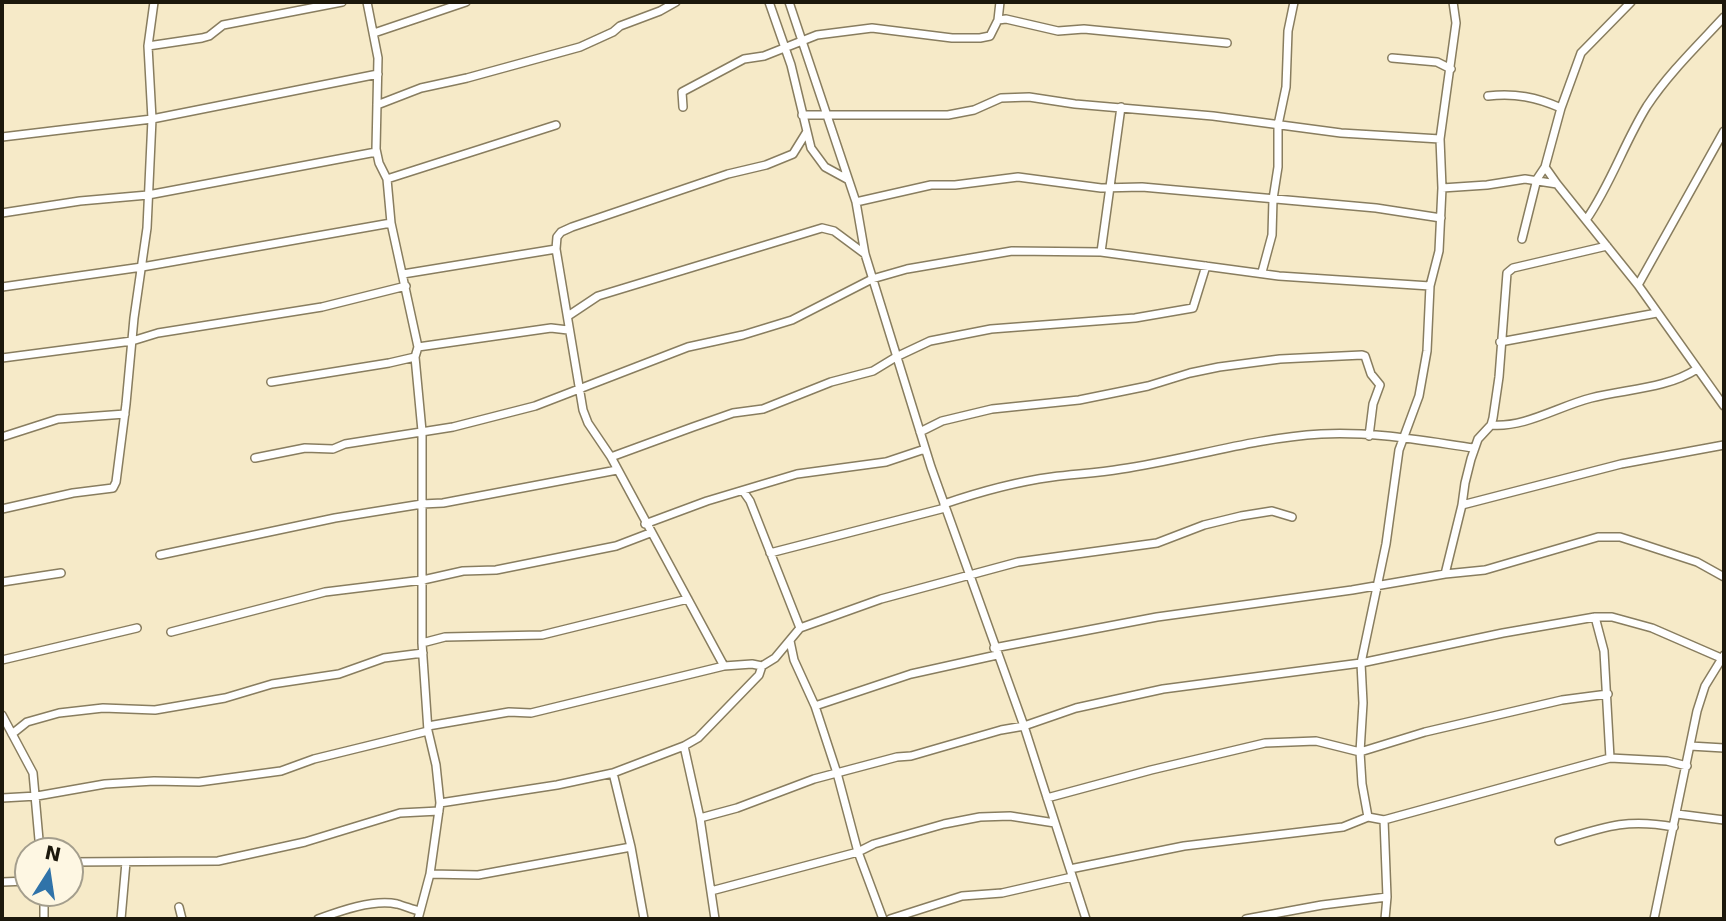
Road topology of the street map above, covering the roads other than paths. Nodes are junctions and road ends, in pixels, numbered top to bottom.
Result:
1 (154, 2) edge
2 (342, 2) edge
3 (367, 2) edge
4 (466, 2) edge
5 (676, 2) edge
6 (769, 2) edge
7 (789, 2) edge
8 (1000, 2) edge
9 (1294, 2) edge
10 (1453, 2) edge
11 (1631, 2) edge
12 (1724, 17) edge
13 (998, 20) junction
14 (374, 33) junction
15 (800, 40) junction
16 (1227, 43) dead end
17 (148, 46) junction
18 (785, 48) junction
19 (1392, 58) dead end
20 (1451, 69) junction
21 (378, 74) junction
22 (1488, 96) dead end
23 (377, 105) junction
24 (683, 107) dead end
25 (1121, 107) junction
26 (1561, 108) junction
27 (827, 114) junction
28 (802, 115) junction
29 (152, 119) junction
30 (556, 125) dead end
31 (1278, 125) junction
32 (1724, 131) edge
33 (806, 133) junction
34 (2, 137) edge
35 (1440, 139) junction
36 (376, 152) junction
37 (1545, 167) junction
38 (387, 179) junction
39 (848, 179) junction
40 (1537, 179) junction
41 (1557, 184) junction
42 (1112, 187) junction
43 (1442, 188) junction
44 (148, 195) junction
45 (1273, 199) junction
46 (856, 202) junction
47 (2, 213) edge
48 (1441, 218) junction
49 (1586, 220) junction
50 (390, 223) junction
51 (1522, 239) dead end
52 (1607, 246) junction
53 (556, 249) junction
54 (1101, 252) junction
55 (865, 254) junction
56 (1206, 266) junction
57 (142, 267) junction
58 (1262, 272) junction
59 (403, 274) junction
60 (872, 279) junction
61 (1638, 285) junction
62 (406, 286) junction
63 (1430, 286) junction
64 (2, 287) edge
65 (1657, 313) junction
66 (568, 316) junction
67 (568, 330) junction
68 (132, 341) junction
69 (1500, 342) junction
70 (418, 347) junction
71 (415, 357) junction
72 (896, 357) junction
73 (2, 358) edge
74 (1697, 369) junction
75 (271, 382) dead end
76 (579, 390) junction
77 (1724, 406) edge
78 (125, 414) junction
79 (1491, 425) junction
80 (422, 431) junction
81 (920, 432) junction
82 (1369, 436) junction
83 (2, 437) edge
84 (1404, 438) junction
85 (1724, 445) edge
86 (1474, 448) junction
87 (925, 449) junction
88 (611, 457) junction
89 (255, 458) dead end
90 (617, 470) junction
91 (743, 491) junction
92 (422, 504) junction
93 (1462, 505) junction
94 (944, 506) junction
95 (2, 509) edge
96 (1292, 517) dead end
97 (645, 524) junction
98 (650, 533) junction
99 (770, 553) junction
100 (160, 555) dead end
101 (61, 573) dead end
102 (1445, 573) junction
103 (968, 575) junction
104 (1724, 577) edge
105 (423, 580) junction
106 (2, 582) edge
107 (1378, 585) junction
108 (688, 599) junction
109 (1595, 617) junction
110 (137, 628) dead end
111 (800, 628) junction
112 (172, 632) dead end
113 (790, 641) junction
114 (422, 643) junction
115 (995, 651) junction
116 (423, 653) junction
117 (1723, 657) edge
118 (775, 659) junction
119 (2, 660) edge
120 (794, 660) junction
121 (1361, 663) junction
122 (724, 666) junction
123 (762, 666) junction
124 (1608, 694) junction
125 (815, 706) junction
126 (2, 715) edge
127 (1024, 726) junction
128 (428, 728) junction
129 (12, 734) junction
130 (684, 746) junction
131 (1690, 746) junction
132 (1724, 748) edge
133 (1360, 752) junction
134 (1610, 758) junction
135 (1687, 766) junction
136 (613, 773) junction
137 (837, 773) junction
138 (37, 796) junction
139 (2, 798) edge
140 (1047, 798) junction
141 (440, 807) junction
142 (1678, 814) junction
143 (1368, 817) junction
144 (699, 818) junction
145 (1384, 820) junction
146 (1724, 820) edge
147 (1055, 823) junction
148 (1674, 827) junction
149 (39, 837) edge
150 (1559, 841) dead end
151 (631, 847) junction
152 (858, 852) junction
153 (84, 862) edge
154 (125, 862) junction
155 (1071, 873) junction
156 (430, 874) junction
157 (711, 891) junction
158 (1387, 897) junction
159 (179, 907) dead end
160 (418, 915) edge
161 (121, 919) edge
162 (182, 919) edge
163 (318, 919) edge
164 (644, 919) edge
165 (715, 919) edge
166 (883, 919) edge
167 (890, 919) edge
168 (1086, 919) edge
169 (1246, 919) edge
170 (1385, 919) edge
171 (1654, 919) edge

1 - 17 street
2 - 17 street
3 - 14 street
4 - 14 street
5 - 23 street
6 - 18 street
7 - 15 street
8 - 13 street
9 - 31 street
10 - 20 street
11 - 26 street
12 - 49 street
13 - 15 street
13 - 16 street
14 - 21 street
15 - 18 street
15 - 27 street
17 - 29 street
18 - 24 street
18 - 28 street
19 - 20 street
20 - 35 street
21 - 23 street
21 - 29 street
22 - 26 street
23 - 36 street
25 - 27 street
25 - 31 street
25 - 42 street
26 - 37 street
27 - 28 street
27 - 39 street
28 - 33 street
29 - 34 street
29 - 44 street
30 - 38 street
31 - 35 street
31 - 45 street
32 - 61 street
33 - 39 street
33 - 53 street
35 - 43 street
36 - 38 street
36 - 44 street
37 - 40 street
37 - 41 street
38 - 50 street
39 - 46 street
40 - 41 street
40 - 43 street
40 - 51 street
41 - 49 street
42 - 45 street
42 - 46 street
42 - 54 street
43 - 48 street
44 - 47 street
44 - 57 street
45 - 48 street
45 - 58 street
46 - 55 street
48 - 63 street
49 - 52 street
50 - 57 street
50 - 59 street
52 - 61 street
52 - 69 street
53 - 59 street
53 - 66 street
54 - 56 street
54 - 60 street
55 - 60 street
55 - 66 street
56 - 58 street
56 - 72 street
57 - 64 street
57 - 68 street
58 - 63 street
59 - 62 street
60 - 72 street
60 - 76 street
61 - 65 street
62 - 68 street
62 - 70 street
63 - 84 street
65 - 69 street
65 - 74 street
66 - 67 street
67 - 70 street
67 - 76 street
68 - 73 street
68 - 78 street
69 - 79 street
70 - 71 street
71 - 75 street
71 - 80 street
72 - 81 street
72 - 88 street
74 - 77 street
74 - 79 street
76 - 80 street
76 - 88 street
78 - 83 street
78 - 95 street
79 - 86 street
80 - 89 street
80 - 92 street
81 - 82 street
81 - 87 street
82 - 84 street
82 - 94 street
84 - 86 street
84 - 107 street
85 - 93 street
86 - 93 street
87 - 91 street
87 - 94 street
88 - 90 street
90 - 92 street
90 - 97 street
91 - 97 street
91 - 99 street
92 - 100 street
92 - 105 street
93 - 102 street
94 - 99 street
94 - 103 street
96 - 103 street
97 - 98 street
98 - 105 street
98 - 108 street
99 - 111 street
101 - 106 street
102 - 104 street
102 - 107 street
103 - 111 street
103 - 115 street
105 - 112 street
105 - 114 street
107 - 115 street
107 - 121 street
108 - 114 street
108 - 122 street
109 - 117 street
109 - 121 street
109 - 124 street
110 - 119 street
111 - 113 street
113 - 118 street
113 - 120 street
114 - 116 street
115 - 125 street
115 - 127 street
116 - 128 street
116 - 129 street
117 - 131 street
118 - 120 street
118 - 123 street
120 - 125 street
121 - 127 street
121 - 133 street
122 - 123 street
122 - 128 street
123 - 130 street
124 - 133 street
124 - 134 street
125 - 137 street
126 - 129 street
127 - 137 street
127 - 140 street
128 - 138 street
128 - 141 street
129 - 138 street
130 - 136 street
130 - 144 street
131 - 132 street
131 - 135 street
133 - 140 street
133 - 143 street
134 - 135 street
134 - 145 street
135 - 142 street
136 - 141 street
136 - 151 street
137 - 144 street
137 - 152 street
138 - 139 street
138 - 149 street
140 - 147 street
141 - 154 street
141 - 156 street
142 - 146 street
142 - 148 street
143 - 145 street
143 - 155 street
144 - 157 street
145 - 158 street
147 - 152 street
147 - 155 street
148 - 150 street
148 - 171 street
151 - 156 street
151 - 164 street
152 - 157 street
152 - 166 street
153 - 154 street
154 - 161 street
155 - 167 street
155 - 168 street
156 - 160 street
157 - 165 street
158 - 169 street
158 - 170 street
159 - 162 street
160 - 163 street

